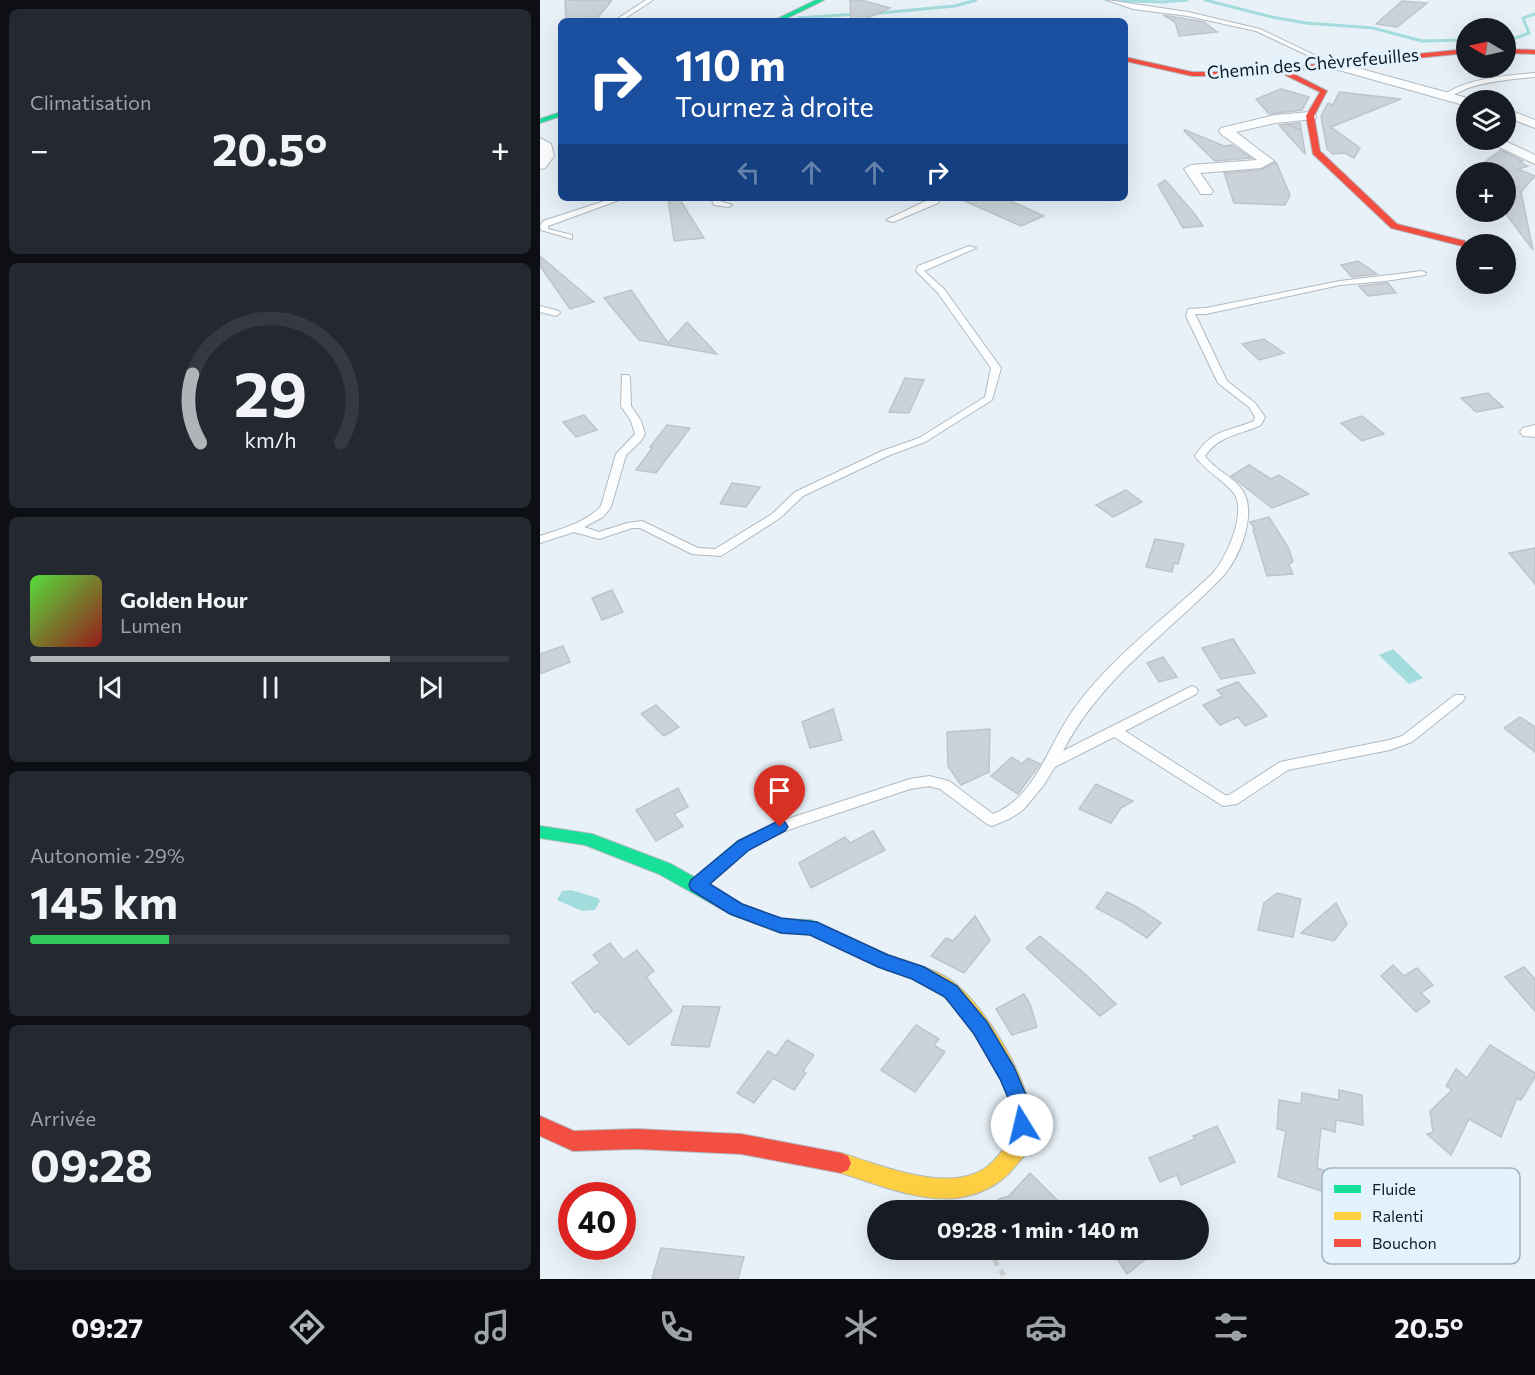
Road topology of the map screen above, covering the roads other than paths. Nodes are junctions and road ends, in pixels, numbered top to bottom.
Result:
1 (650, 0) edge
2 (821, 0) edge
3 (1110, 1) edge
4 (622, 18) edge
5 (782, 18) edge
6 (1516, 51) edge
7 (1456, 52) edge
8 (1535, 52) edge
9 (1128, 60) edge
10 (1332, 65) junction
11 (1281, 70) junction
12 (1535, 75) edge
13 (1525, 76) junction
14 (1535, 83) edge
15 (1445, 96) junction
16 (1456, 99) edge
17 (558, 115) edge
18 (1310, 116) junction
19 (1516, 117) edge
20 (540, 121) edge
21 (1535, 124) edge
22 (540, 142) edge
23 (1514, 150) edge
24 (1535, 160) edge
25 (540, 165) edge
26 (1206, 191) dead end
27 (612, 201) edge
28 (716, 201) edge
29 (935, 201) edge
30 (728, 205) dead end
31 (890, 220) dead end
32 (569, 237) dead end
33 (1456, 241) edge
34 (972, 248) dead end
35 (1422, 273) dead end
36 (540, 309) edge
37 (555, 313) dead end
38 (625, 377) dead end
39 (574, 528) junction
40 (540, 540) edge
41 (1192, 691) dead end
42 (1459, 698) dead end
43 (1113, 730) junction
44 (1053, 762) junction
45 (540, 832) edge
46 (697, 885) junction
47 (540, 1126) edge

1 - 4 lane
2 - 5 street
3 - 10 lane
6 - 8 street
7 - 10 street, Chemin des Chèvrefeuilles
9 - 11 street, Chemin des Chèvrefeuilles
10 - 11 street, Chemin des Chèvrefeuilles
10 - 15 street
11 - 18 street
12 - 13 lane
13 - 14 lane
13 - 15 lane
15 - 16 street
17 - 20 street
18 - 26 street
18 - 33 street
19 - 21 street
22 - 25 street
23 - 24 street
27 - 32 lane
28 - 30 lane
29 - 31 lane
34 - 39 lane
35 - 44 lane
36 - 37 lane
38 - 39 lane
39 - 40 lane
41 - 43 lane
42 - 43 lane
43 - 44 lane
44 - 46 lane
45 - 46 street
46 - 47 street

